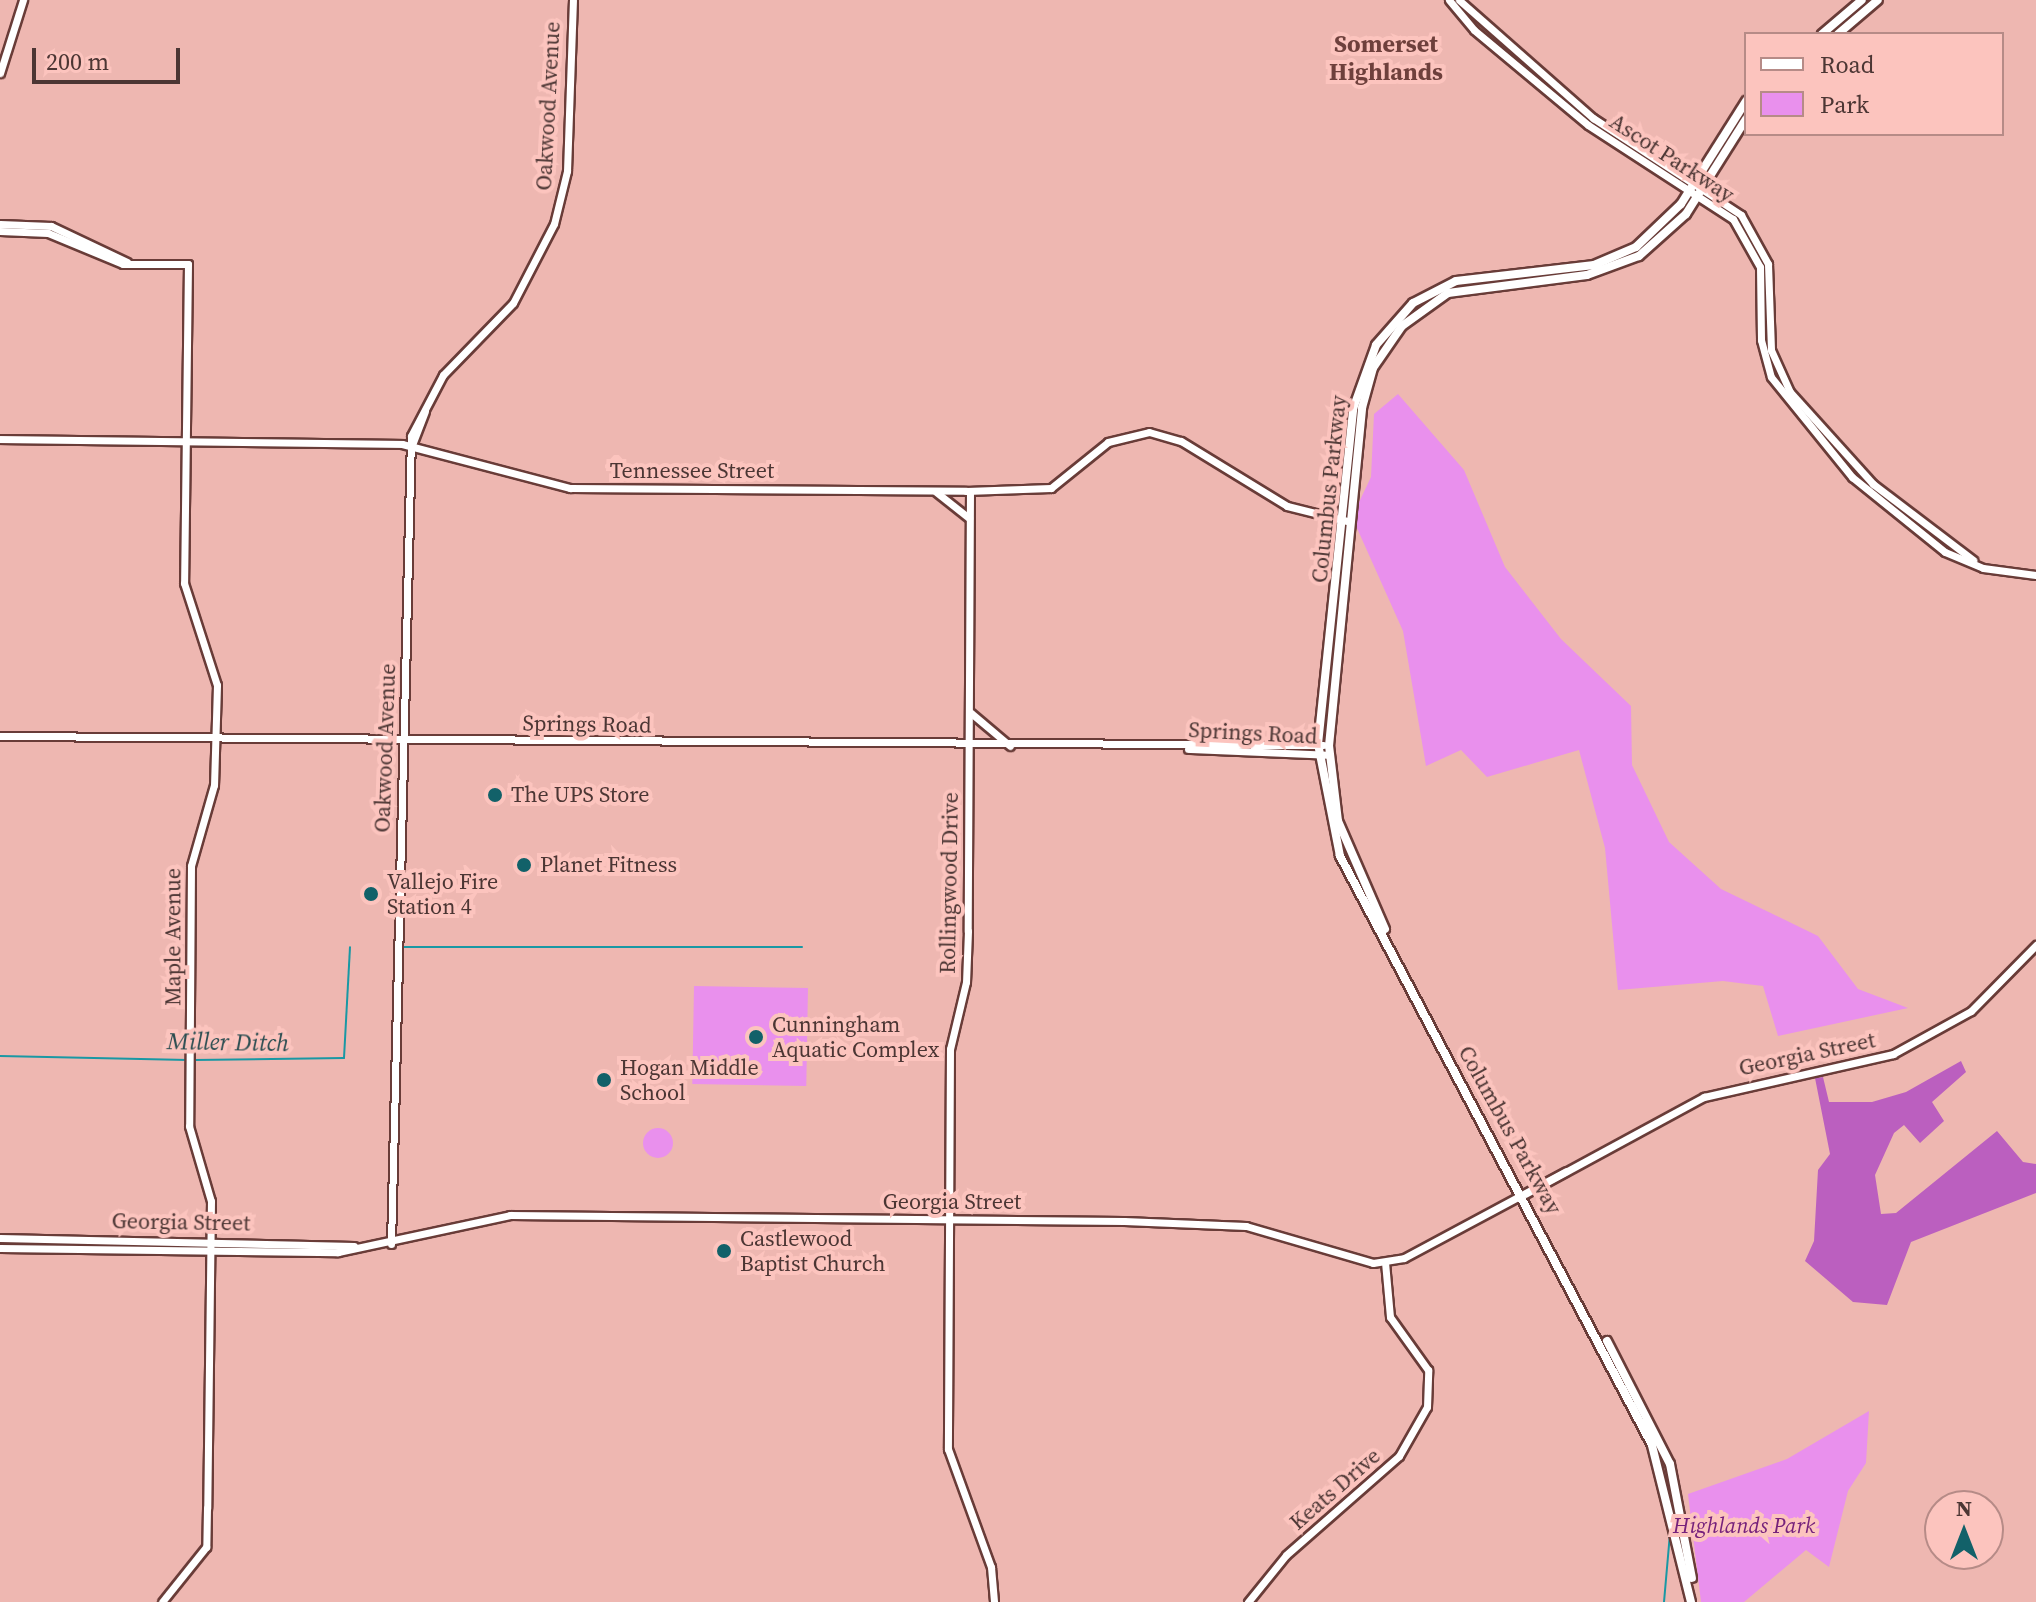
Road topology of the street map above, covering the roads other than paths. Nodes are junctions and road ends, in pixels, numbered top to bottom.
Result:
1 (23, 0) edge
2 (573, 0) edge
3 (1449, 0) edge
4 (1459, 0) edge
5 (1862, 0) edge
6 (1878, 0) edge
7 (1824, 32) edge
8 (1840, 32) edge
9 (0, 73) edge
10 (1744, 105) edge
11 (1744, 122) edge
12 (1697, 188) junction
13 (0, 224) edge
14 (0, 231) edge
15 (127, 262) junction
16 (0, 439) edge
17 (186, 442) junction
18 (412, 445) junction
19 (932, 490) junction
20 (970, 491) junction
21 (969, 518) junction
22 (1346, 521) junction
23 (2036, 575) edge
24 (970, 712) junction
25 (0, 736) edge
26 (217, 738) junction
27 (405, 740) junction
28 (1318, 744) junction
29 (969, 746) junction
30 (1012, 747) junction
31 (1174, 747) junction
32 (1330, 750) junction
33 (1318, 755) junction
34 (2036, 945) edge
35 (1393, 953) junction
36 (1524, 1194) junction
37 (949, 1220) junction
38 (0, 1238) edge
39 (210, 1240) junction
40 (391, 1244) junction
41 (0, 1248) edge
42 (360, 1248) junction
43 (210, 1249) junction
44 (1385, 1262) junction
45 (162, 1602) edge
46 (994, 1602) edge
47 (1248, 1602) edge
48 (1692, 1602) edge

1 - 9 main road
2 - 18 main road, Oakwood Avenue
3 - 12 main road, Ascot Parkway
4 - 12 main road, Ascot Parkway
5 - 7 main road
6 - 8 main road
10 - 12 main road, Columbus Parkway
11 - 12 main road, Columbus Parkway
12 - 22 main road, Columbus Parkway
12 - 23 main road, Ascot Parkway
13 - 15 main road
14 - 15 main road
15 - 17 main road, Maple Avenue
16 - 17 main road, Tennessee Street
17 - 18 main road, Tennessee Street
17 - 26 main road, Maple Avenue
18 - 19 main road, Tennessee Street
18 - 27 main road, Oakwood Avenue
19 - 20 main road, Tennessee Street
19 - 21 main road
20 - 21 main road, Rollingwood Drive
20 - 22 main road, Tennessee Street
21 - 24 main road, Rollingwood Drive
22 - 28 main road, Columbus Parkway
22 - 32 main road, Columbus Parkway
24 - 29 main road, Rollingwood Drive
24 - 30 main road
25 - 26 main road, Springs Road
26 - 27 main road, Springs Road
26 - 39 main road, Maple Avenue
27 - 29 main road, Springs Road
27 - 40 main road, Oakwood Avenue
28 - 31 main road, Springs Road
28 - 32 main road, Springs Road
28 - 33 main road, Columbus Parkway
29 - 30 main road, Springs Road
29 - 37 main road, Rollingwood Drive
30 - 31 main road, Springs Road
31 - 33 main road, Springs Road
32 - 33 main road, Springs Road
32 - 35 main road, Columbus Parkway
33 - 35 main road, Columbus Parkway
34 - 36 main road, Georgia Street
35 - 36 main road, Columbus Parkway
36 - 44 main road, Georgia Street
36 - 48 main road, Columbus Parkway
37 - 40 main road, Georgia Street
37 - 44 main road, Georgia Street
37 - 46 main road, Rollingwood Drive
38 - 39 main road, Georgia Street
39 - 42 main road, Georgia Street
39 - 43 main road, Maple Avenue
40 - 42 main road, Georgia Street
41 - 43 main road, Georgia Street
42 - 43 main road, Georgia Street
43 - 45 main road, Maple Avenue
44 - 47 main road, Keats Drive

